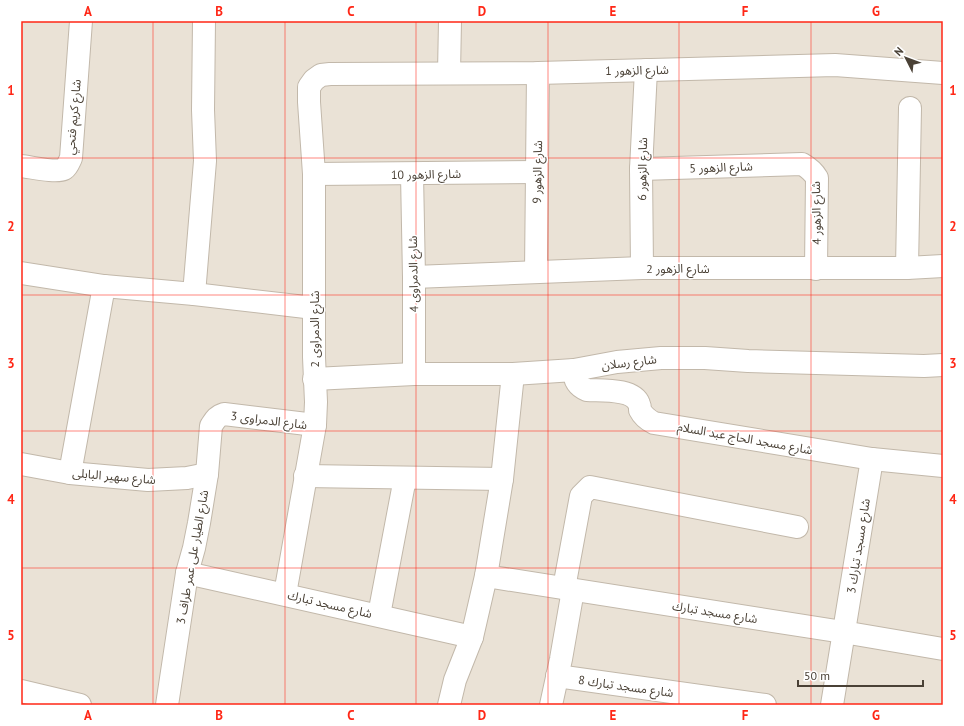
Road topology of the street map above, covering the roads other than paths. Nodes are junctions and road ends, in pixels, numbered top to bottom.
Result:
1 (81, 21) edge
2 (204, 21) edge
3 (450, 21) edge
4 (646, 70) junction
5 (449, 73) junction
6 (538, 73) junction
7 (943, 73) edge
8 (330, 74) joint
9 (910, 108) dead end
10 (802, 164) joint
11 (21, 166) edge
12 (641, 169) junction
13 (537, 172) junction
14 (314, 174) junction
15 (412, 174) junction
16 (943, 266) edge
17 (642, 268) junction
18 (816, 268) junction
19 (907, 268) junction
20 (536, 272) junction
21 (21, 273) edge
22 (414, 277) junction
23 (104, 286) junction
24 (194, 294) junction
25 (314, 308) junction
26 (943, 365) edge
27 (574, 370) junction
28 (414, 374) junction
29 (513, 374) junction
30 (314, 379) junction
31 (224, 414) joint
32 (315, 425) junction
33 (872, 459) junction
34 (21, 464) edge
35 (943, 466) edge
36 (70, 473) junction
37 (206, 474) junction
38 (306, 476) junction
39 (405, 478) junction
40 (502, 479) junction
41 (798, 527) dead end
42 (187, 573) junction
43 (486, 576) junction
44 (568, 589) junction
45 (285, 594) junction
46 (379, 616) junction
47 (843, 632) junction
48 (472, 637) junction
49 (943, 649) edge
50 (557, 676) junction
51 (21, 691) edge
52 (49, 701) edge
53 (722, 702) edge
54 (80, 705) edge
55 (167, 705) edge
56 (449, 705) edge
57 (550, 705) edge
58 (766, 705) edge
59 (832, 705) edge

1 - 11 street, شارع كريم فتحي
2 - 24 street
3 - 5 street
4 - 6 street, شارع الزهور 1
4 - 7 street, شارع الزهور 1
4 - 12 street, شارع الزهور 6
5 - 6 street, شارع الزهور 1
5 - 8 street, شارع الزهور 1
6 - 13 street, شارع الزهور 9
8 - 14 street, شارع الدمراوى 2
9 - 19 street
10 - 12 street, شارع الزهور 5
10 - 18 street, شارع الزهور 4
12 - 17 street, شارع الزهور 6
13 - 15 street, شارع الزهور 10
13 - 20 street, شارع الزهور 9
14 - 15 street, شارع الزهور 10
14 - 25 street, شارع الدمراوى 2
15 - 22 street, شارع الدمراوى 4
16 - 19 street, شارع الزهور 2
17 - 18 street, شارع الزهور 2
17 - 20 street, شارع الزهور 2
18 - 19 street, شارع الزهور 2
20 - 22 street, شارع الزهور 2
21 - 23 street
22 - 28 street, شارع الدمراوى 4
23 - 24 street
23 - 36 street
24 - 25 street
25 - 30 street, شارع الدمراوى 2
26 - 27 street, شارع رسلان
27 - 29 street, شارع رسلان
27 - 33 street, شارع مسجد الحاج عبد السلام
28 - 29 street, شارع رسلان
28 - 30 street, شارع رسلان
29 - 40 street
30 - 32 street, شارع الدمراوى 2
31 - 32 street, شارع الدمراوى 3
31 - 37 street, شارع الطيار على عمر طراف 3
32 - 38 street, شارع الدمراوى 2
33 - 35 street, شارع مسجد الحاج عبد السلام
33 - 47 street, شارع مسجد تبارك 3
34 - 36 street, شارع سهير البابلى
36 - 37 street, شارع سهير البابلى
37 - 42 street, شارع الطيار على عمر طراف 3
38 - 39 street
38 - 45 street, شارع الدمراوى 2
39 - 40 street
39 - 46 street
40 - 43 street
41 - 44 street
42 - 45 street, شارع مسجد تبارك
42 - 55 street, شارع الطيار على عمر طراف 3
43 - 44 street, شارع مسجد تبارك
43 - 48 street
44 - 47 street, شارع مسجد تبارك
44 - 50 street
45 - 46 street, شارع مسجد تبارك
46 - 48 street, شارع مسجد تبارك
47 - 49 street, شارع مسجد تبارك
47 - 59 street, شارع مسجد تبارك 3
48 - 56 street
50 - 53 street, شارع مسجد تبارك 8
50 - 57 street
51 - 52 street
52 - 54 street
53 - 58 street, شارع مسجد تبارك 8

